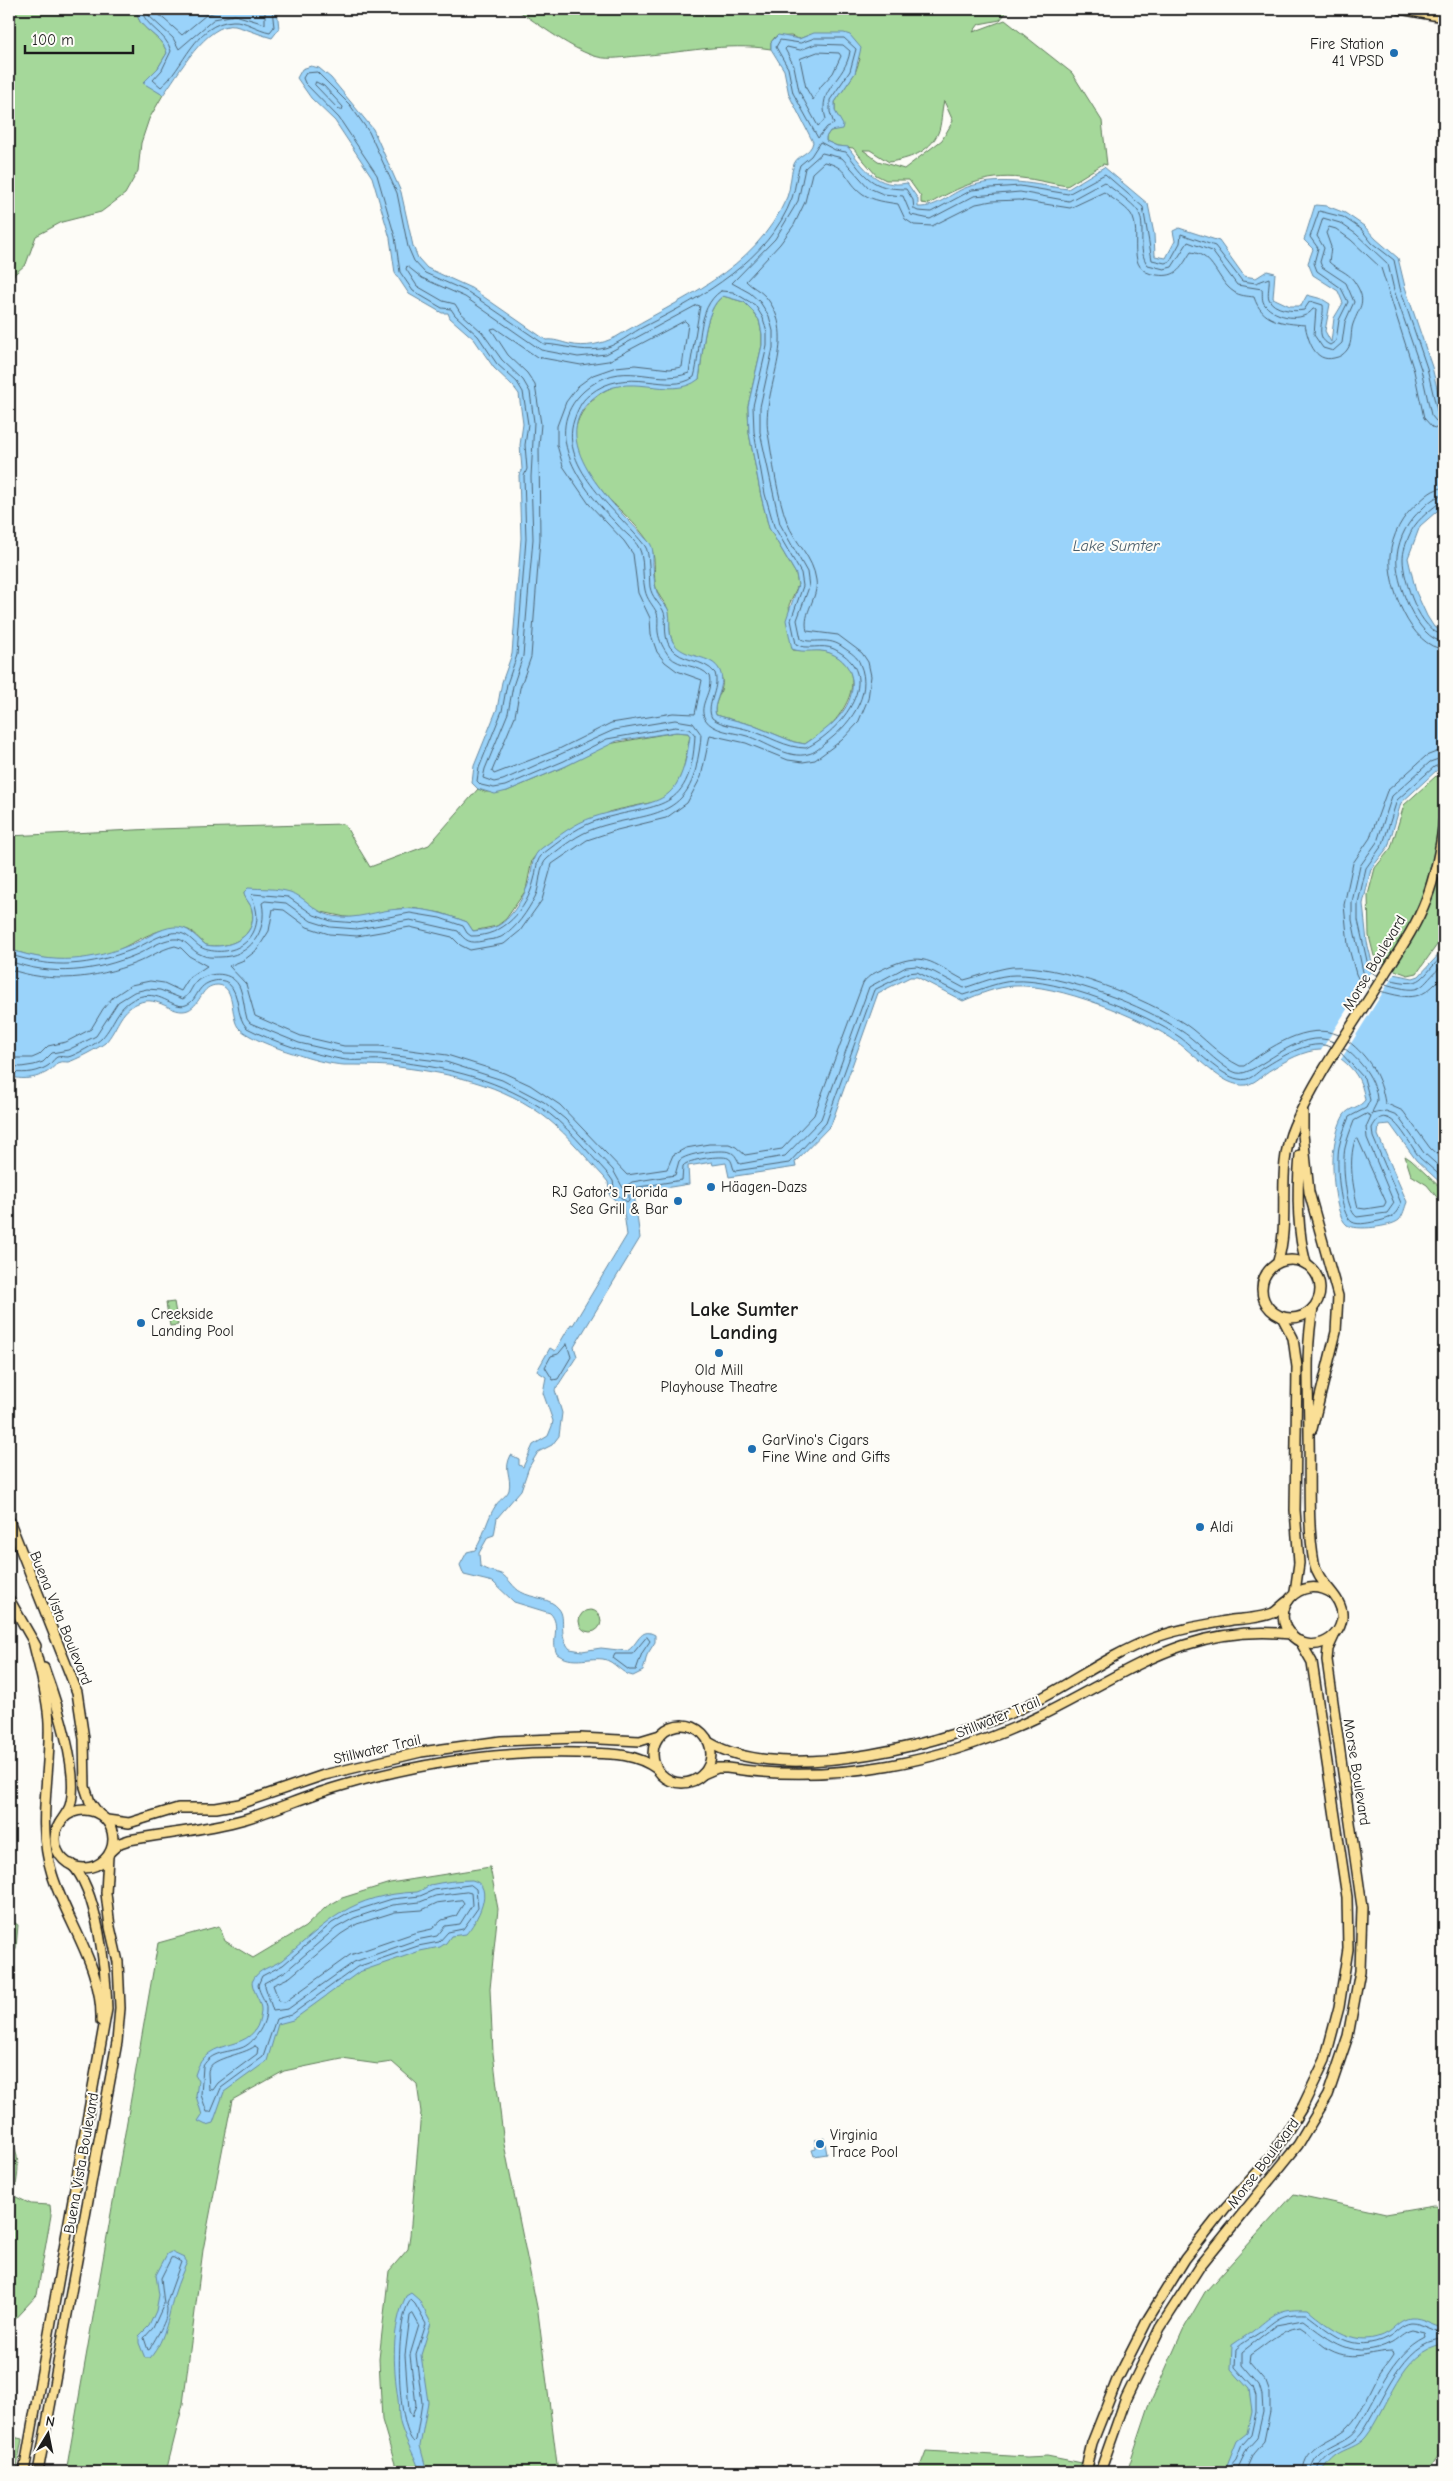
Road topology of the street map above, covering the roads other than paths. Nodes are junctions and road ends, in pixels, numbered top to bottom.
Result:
1 (1400, 9) edge
2 (1444, 17) edge
3 (1444, 819) edge
4 (1302, 1112) junction
5 (1302, 1134) junction
6 (1278, 1261) junction
7 (1306, 1264) junction
8 (1313, 1308) junction
9 (1282, 1317) junction
10 (1309, 1442) junction
11 (9, 1520) edge
12 (1295, 1592) junction
13 (1332, 1594) junction
14 (9, 1599) edge
15 (1288, 1600) junction
16 (1291, 1634) junction
17 (1334, 1636) junction
18 (34, 1641) junction
19 (1300, 1641) junction
20 (660, 1735) junction
21 (710, 1743) junction
22 (657, 1769) junction
23 (703, 1774) junction
24 (98, 1813) junction
25 (107, 1820) junction
26 (60, 1823) junction
27 (110, 1854) junction
28 (71, 1864) junction
29 (99, 2053) junction
30 (24, 2472) edge
31 (38, 2472) edge
32 (1085, 2472) edge
33 (1100, 2472) edge

1 - 2 main road
3 - 4 main road, Morse Boulevard
4 - 5 main road, Morse Boulevard
4 - 6 main road, Morse Boulevard
5 - 7 main road, Morse Boulevard
5 - 10 main road, Morse Boulevard
6 - 7 main road
6 - 9 main road
7 - 8 main road
8 - 9 main road
8 - 10 main road, Morse Boulevard
9 - 12 main road
10 - 13 main road, Morse Boulevard
11 - 24 main road, Buena Vista Boulevard
12 - 13 main road
12 - 15 main road
13 - 17 main road
14 - 18 main road, Buena Vista Boulevard
15 - 16 main road
15 - 21 main road, Stillwater Trail
16 - 19 main road
16 - 23 main road, Stillwater Trail
17 - 19 main road
17 - 33 main road, Morse Boulevard
18 - 26 main road, Buena Vista Boulevard
18 - 29 main road
19 - 32 main road, Morse Boulevard
20 - 21 main road
20 - 22 main road
20 - 25 main road, Stillwater Trail
21 - 23 main road
22 - 23 main road
22 - 27 main road, Stillwater Trail
24 - 25 main road, Buena Vista Boulevard
24 - 26 main road
25 - 27 main road, Buena Vista Boulevard
26 - 28 main road, Buena Vista Boulevard
27 - 28 main road
27 - 31 main road, Buena Vista Boulevard
28 - 29 main road, Buena Vista Boulevard
29 - 30 main road, Buena Vista Boulevard

